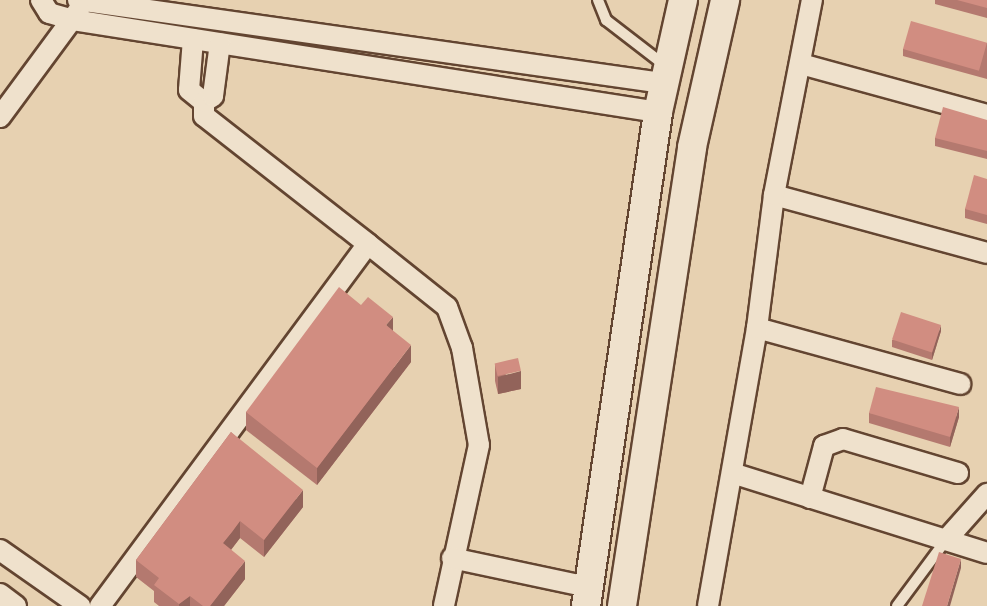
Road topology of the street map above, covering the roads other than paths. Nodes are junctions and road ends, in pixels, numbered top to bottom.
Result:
1 (41, 0) edge
2 (598, 0) edge
3 (683, 0) edge
4 (725, 0) edge
5 (812, 0) edge
6 (82, 1) edge
7 (73, 20) junction
8 (194, 39) junction
9 (220, 43) junction
10 (801, 64) junction
11 (665, 75) junction
12 (204, 102) junction
13 (658, 112) junction
14 (987, 115) edge
15 (0, 117) edge
16 (774, 195) junction
17 (368, 244) junction
18 (987, 253) edge
19 (757, 328) junction
20 (960, 384) dead end
21 (732, 473) junction
22 (957, 473) dead end
23 (987, 494) edge
24 (810, 498) junction
25 (946, 540) junction
26 (0, 550) edge
27 (987, 553) edge
28 (452, 558) junction
29 (0, 594) edge
30 (587, 596) edge
31 (16, 606) edge
32 (80, 606) edge
33 (100, 606) edge
34 (444, 606) edge
35 (622, 606) edge
36 (708, 606) edge
37 (897, 606) edge

1 - 7 street
2 - 11 lane
3 - 11 street
4 - 35 street
5 - 10 street
6 - 7 street
6 - 11 street
7 - 8 street
7 - 15 street
8 - 9 street
8 - 12 street
9 - 12 street
9 - 13 street
10 - 14 street
10 - 16 street
11 - 13 street
12 - 17 street
13 - 30 street
16 - 18 street
16 - 19 street
17 - 28 street
17 - 33 street
19 - 20 street
19 - 21 street
21 - 24 street
21 - 36 street
22 - 24 street
23 - 25 street
24 - 25 street
25 - 27 street
25 - 37 lane
26 - 32 street
28 - 30 street
28 - 34 street
29 - 31 street

